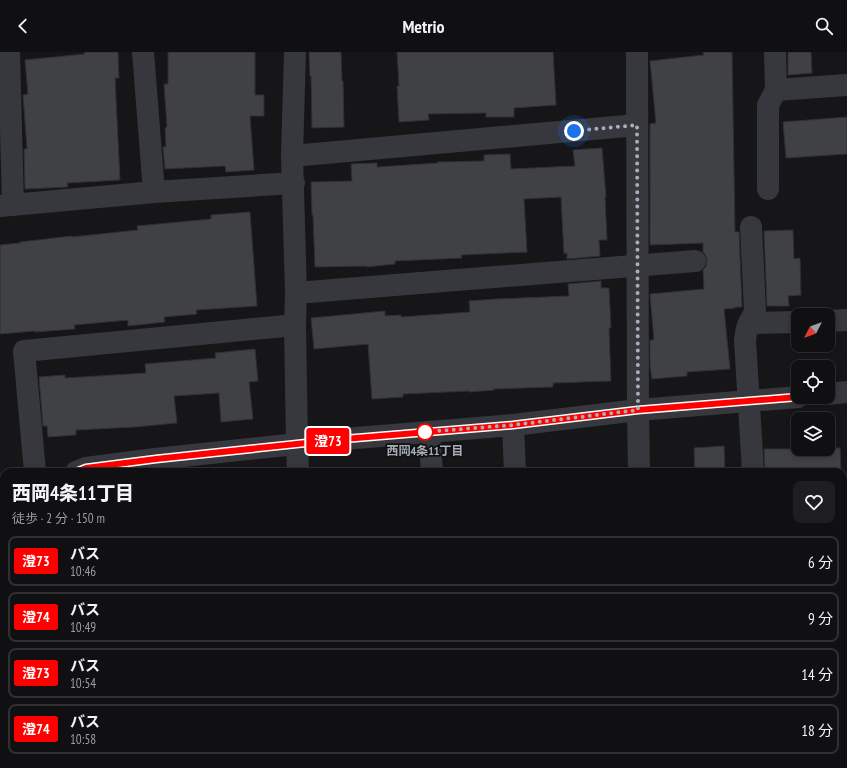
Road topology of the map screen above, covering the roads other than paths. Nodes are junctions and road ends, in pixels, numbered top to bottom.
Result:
1 (9, 52) edge
2 (143, 52) edge
3 (295, 52) edge
4 (637, 52) edge
5 (774, 52) edge
6 (847, 85) edge
7 (776, 90) junction
8 (637, 125) junction
9 (292, 156) junction
10 (294, 183) junction
11 (768, 189) dead end
12 (154, 192) junction
13 (6, 205) edge
14 (751, 227) dead end
15 (695, 261) dead end
16 (637, 266) junction
17 (296, 293) junction
18 (847, 320) edge
19 (835, 321) edge
20 (791, 322) edge
21 (749, 323) junction
22 (295, 325) junction
23 (847, 392) edge
24 (835, 393) edge
25 (791, 398) edge
26 (750, 401) junction
27 (638, 410) junction
28 (513, 425) junction
29 (429, 432) junction
30 (297, 444) junction
31 (156, 465) edge
32 (35, 468) edge
33 (86, 468) edge
34 (298, 468) edge
35 (432, 468) edge
36 (515, 468) edge
37 (639, 468) edge
38 (753, 468) edge

1 - 13 street
2 - 12 street
3 - 9 street
4 - 8 street
5 - 7 street
6 - 7 street
7 - 11 street
8 - 9 street
8 - 16 street
9 - 10 street
10 - 12 street
10 - 17 street
12 - 13 street
14 - 21 street
15 - 16 street
16 - 17 street
16 - 27 street
17 - 22 street
18 - 19 street
20 - 21 street
21 - 26 street
22 - 30 street
22 - 32 street
23 - 24 street
25 - 26 street
26 - 27 street
26 - 38 street
27 - 28 street
27 - 37 street
28 - 29 street
28 - 36 street
29 - 30 street
29 - 35 street
30 - 31 street
30 - 34 street
31 - 33 street

